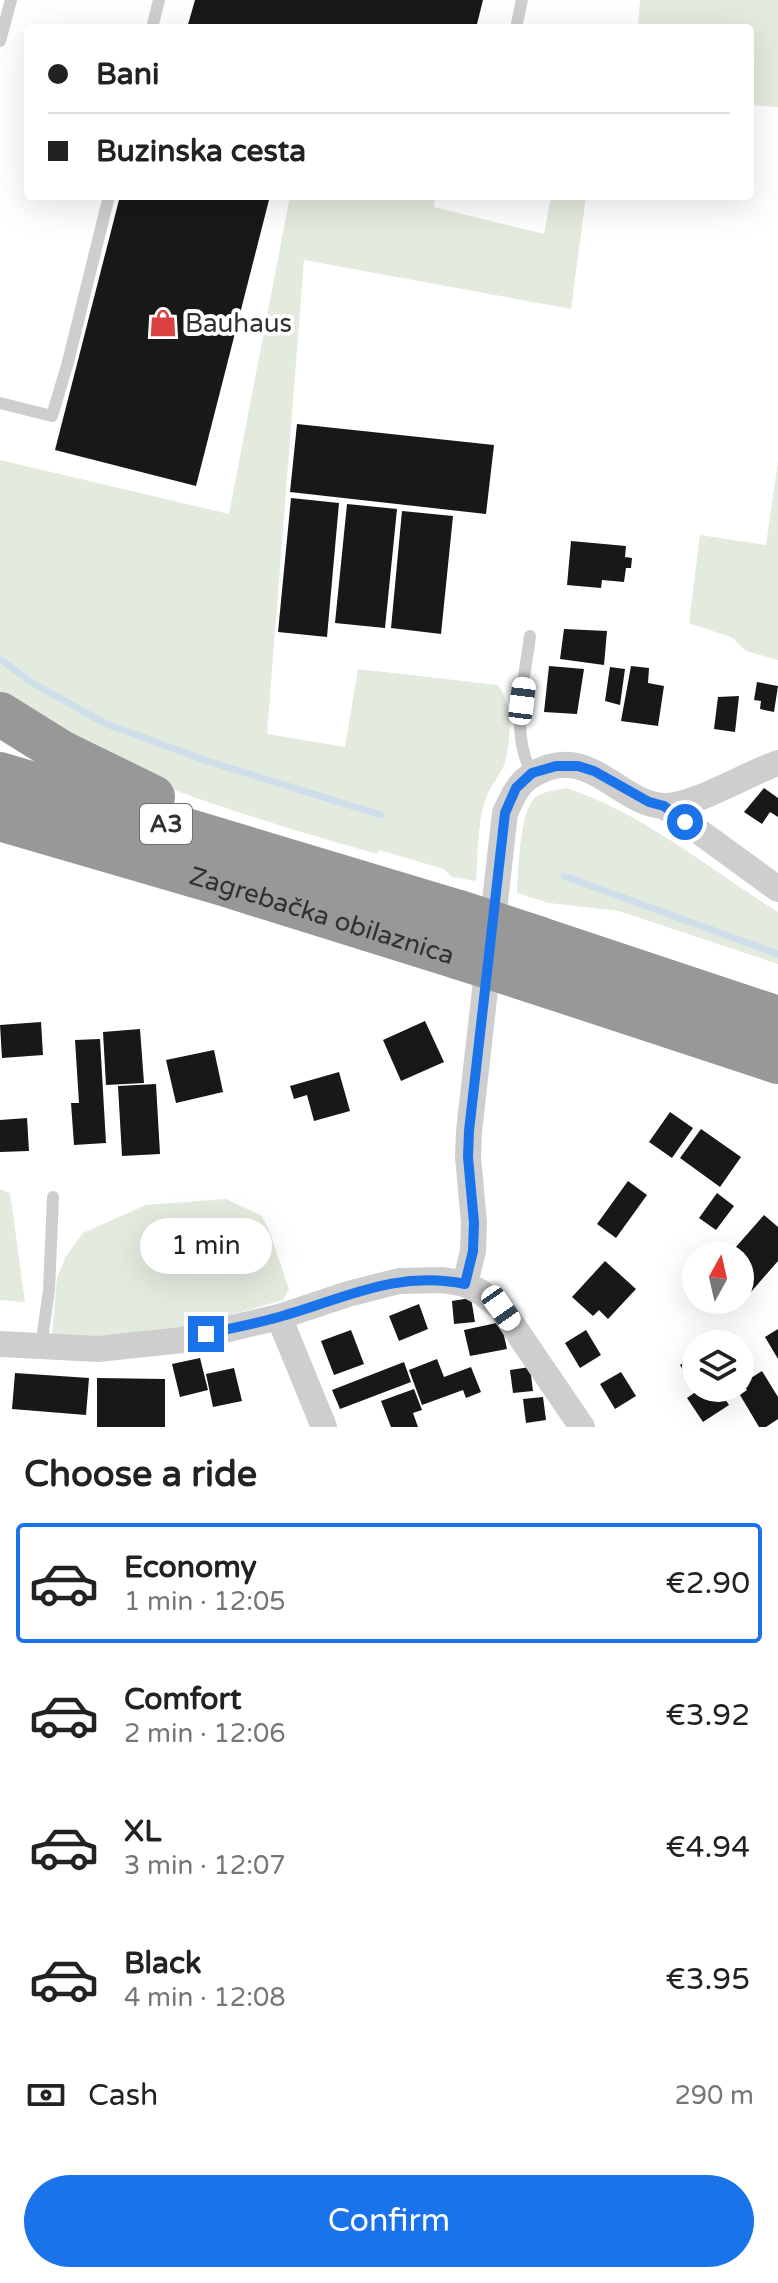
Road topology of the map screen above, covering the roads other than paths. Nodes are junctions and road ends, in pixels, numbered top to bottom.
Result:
1 (11, 0) edge
2 (159, 0) edge
3 (522, 0) edge
4 (153, 24) edge
5 (517, 24) edge
6 (0, 41) edge
7 (108, 200) edge
8 (0, 403) edge
9 (530, 636) dead end
10 (0, 714) edge
11 (778, 763) edge
12 (532, 773) junction
13 (0, 774) edge
14 (664, 806) junction
15 (0, 819) edge
16 (0, 839) edge
17 (331, 873) junction
18 (226, 885) junction
19 (778, 889) edge
20 (778, 1018) edge
21 (778, 1062) edge
22 (53, 1197) dead end
23 (465, 1284) junction
24 (279, 1317) junction
25 (0, 1344) edge
26 (41, 1347) junction
27 (324, 1427) edge
28 (582, 1427) edge

1 - 6 lane
2 - 4 lane
3 - 5 lane
7 - 8 lane
9 - 12 lane
10 - 17 highway
11 - 14 street
12 - 14 street
12 - 23 street
13 - 17 highway, Zagrebačka obilaznica / A3
14 - 19 street
15 - 18 highway, Zagrebačka obilaznica / A3
16 - 18 highway
17 - 20 highway, Zagrebačka obilaznica / A3, bridge
18 - 21 highway, Zagrebačka obilaznica / A3, bridge
22 - 26 lane
23 - 24 street
23 - 28 street
24 - 26 street
24 - 27 street
25 - 26 street

